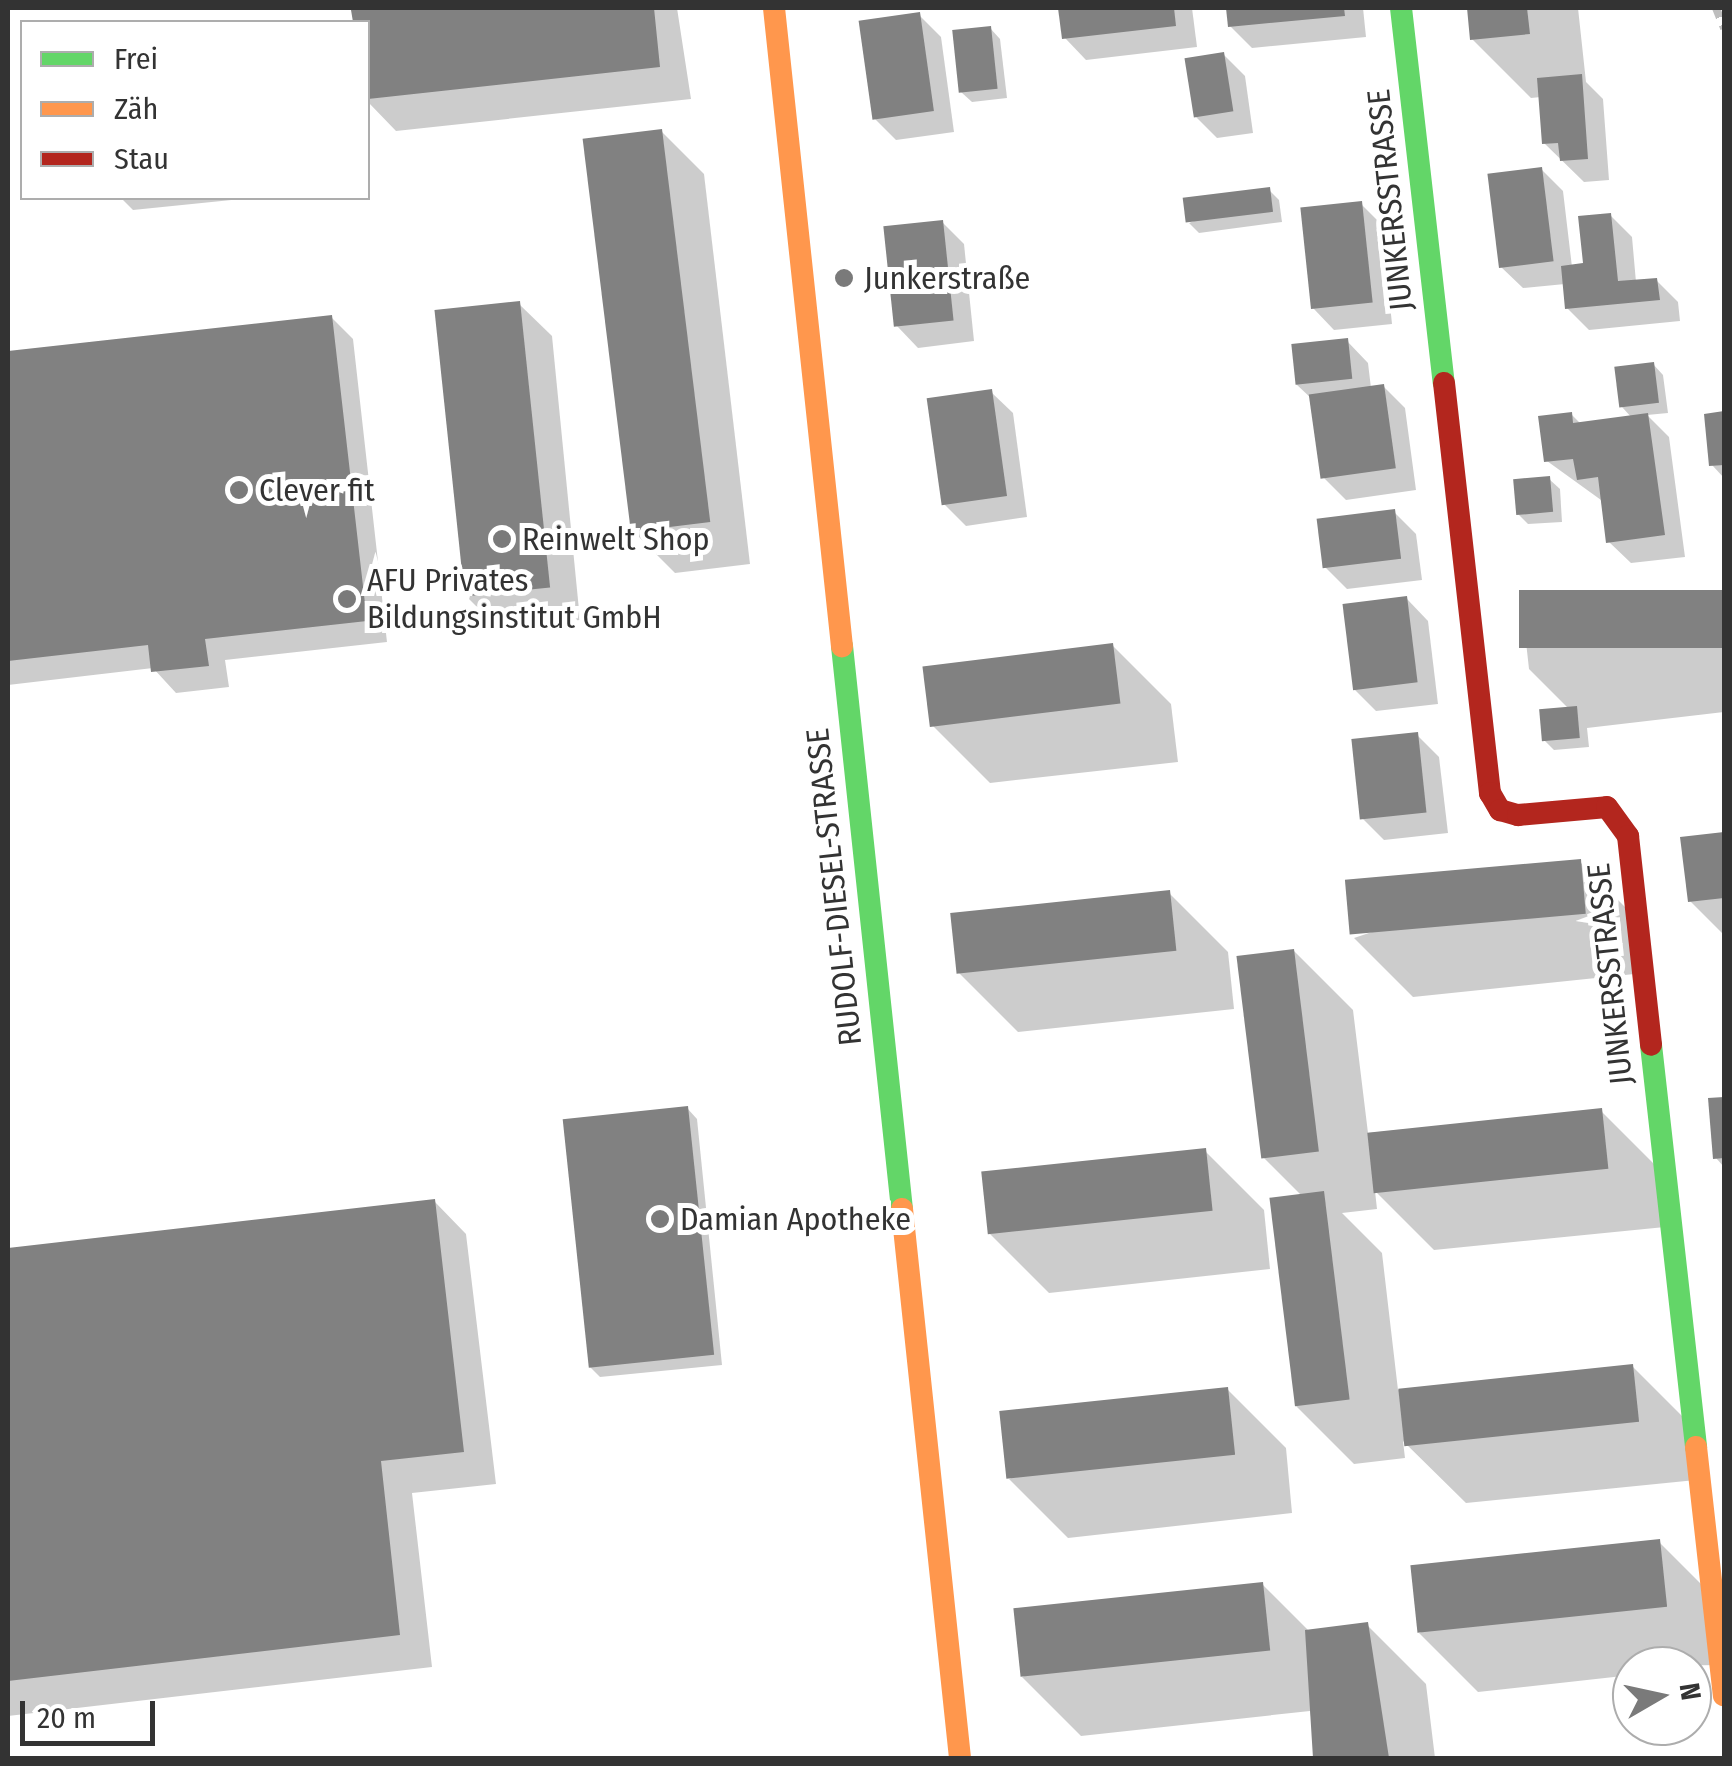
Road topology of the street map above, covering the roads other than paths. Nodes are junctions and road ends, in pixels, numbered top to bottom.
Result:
1 (774, 8) edge
2 (1401, 8) edge
3 (1724, 1695) edge
4 (960, 1758) edge

1 - 4 street, RUDOLF-DIESEL-STRASSE
2 - 3 street, JUNKERSSTRASSE

